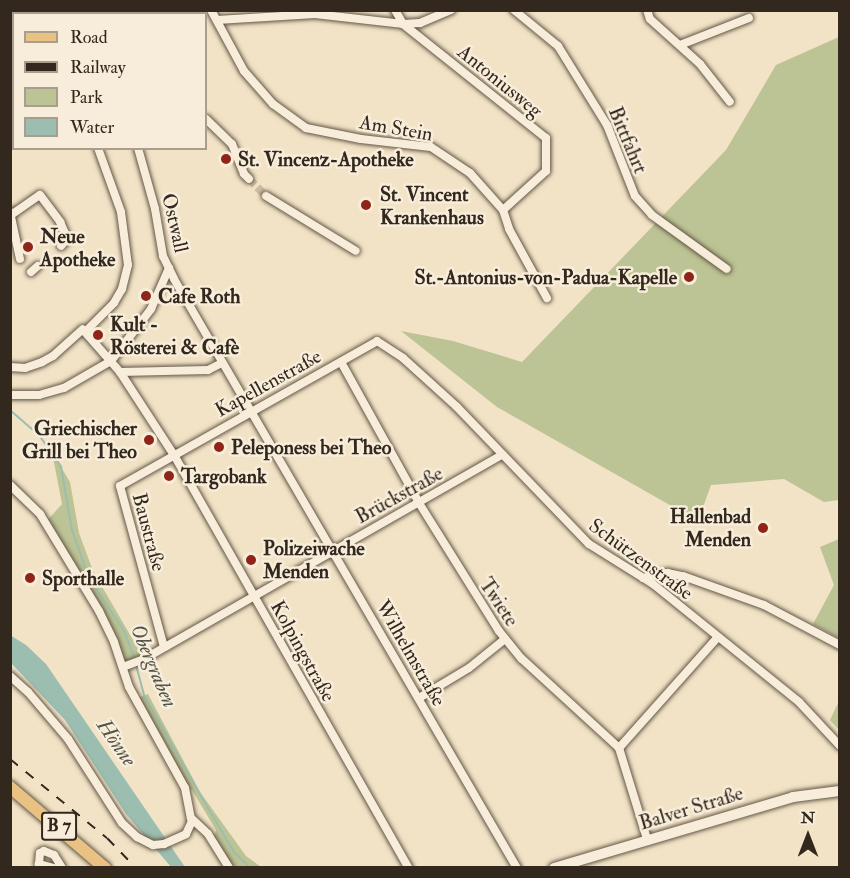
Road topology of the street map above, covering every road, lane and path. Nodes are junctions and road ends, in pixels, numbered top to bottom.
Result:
1 (211, 10) edge
2 (395, 10) edge
3 (451, 10) edge
4 (514, 10) edge
5 (647, 10) edge
6 (748, 18) dead end
7 (218, 20) junction
8 (403, 24) junction
9 (680, 45) junction
10 (730, 102) dead end
11 (207, 120) edge
12 (99, 150) edge
13 (139, 150) edge
14 (249, 179) tunnel mouth
15 (266, 195) tunnel mouth
16 (503, 210) junction
17 (11, 213) edge
18 (61, 246) dead end
19 (356, 251) dead end
20 (20, 260) dead end
21 (169, 268) junction
22 (727, 269) dead end
23 (548, 297) dead end
24 (84, 330) junction
25 (377, 341) joint
26 (111, 361) junction
27 (341, 362) junction
28 (222, 363) junction
29 (10, 368) edge
30 (120, 372) junction
31 (10, 395) edge
32 (250, 411) junction
33 (174, 455) junction
34 (502, 455) junction
35 (10, 485) edge
36 (419, 503) junction
37 (332, 550) junction
38 (643, 578) junction
39 (253, 596) junction
40 (717, 638) junction
41 (505, 639) junction
42 (840, 645) edge
43 (164, 647) junction
44 (123, 667) junction
45 (10, 676) edge
46 (419, 698) junction
47 (824, 727) junction
48 (840, 736) edge
49 (840, 746) edge
50 (619, 748) junction
51 (10, 787) edge
52 (840, 791) edge
53 (192, 821) junction
54 (647, 839) junction
55 (105, 867) edge
56 (229, 867) edge
57 (409, 867) edge
58 (517, 867) edge
59 (554, 867) edge

1 - 7 street
2 - 8 street, Antoniusweg
3 - 8 street
4 - 22 street, Bittfahrt
5 - 9 street
6 - 9 street
7 - 8 street
7 - 16 street, Am Stein
8 - 16 street, Antoniusweg
9 - 10 street
11 - 14 street
12 - 24 street
13 - 21 street, Ostwall
15 - 19 street
16 - 23 street, Am Stein
17 - 18 street
17 - 20 street
21 - 26 street, Ostwall
21 - 28 street, Wilhelmstraße
24 - 26 street, Kolpingstraße
24 - 29 street
25 - 27 street, Kapellenstraße
25 - 34 street, Schützenstraße
26 - 30 street, Kolpingstraße
26 - 31 street
27 - 32 street, Kapellenstraße
27 - 36 street, Twiete
28 - 30 street
28 - 32 street, Wilhelmstraße
30 - 33 street, Kolpingstraße
32 - 33 street, Kapellenstraße
32 - 37 street, Wilhelmstraße
33 - 39 street, Kolpingstraße
33 - 43 street, Baustraße
34 - 36 street, Brückstraße
34 - 38 street, Schützenstraße
35 - 44 street
36 - 37 street, Brückstraße
36 - 41 street, Twiete
37 - 39 street, Brückstraße
37 - 46 street, Wilhelmstraße
38 - 40 street, Schützenstraße
38 - 42 street
39 - 43 street, Brückstraße
39 - 57 street, Kolpingstraße
40 - 47 street, Schützenstraße
40 - 50 street
41 - 46 street
41 - 50 street, Twiete
43 - 44 street, Brückstraße
44 - 53 street
45 - 53 street
46 - 58 street, Wilhelmstraße
47 - 48 street
47 - 49 street, Schützenstraße
50 - 54 street, Twiete
51 - 55 main road, B 7
52 - 54 street, Balver Straße
53 - 56 street
54 - 59 street, Balver Straße

